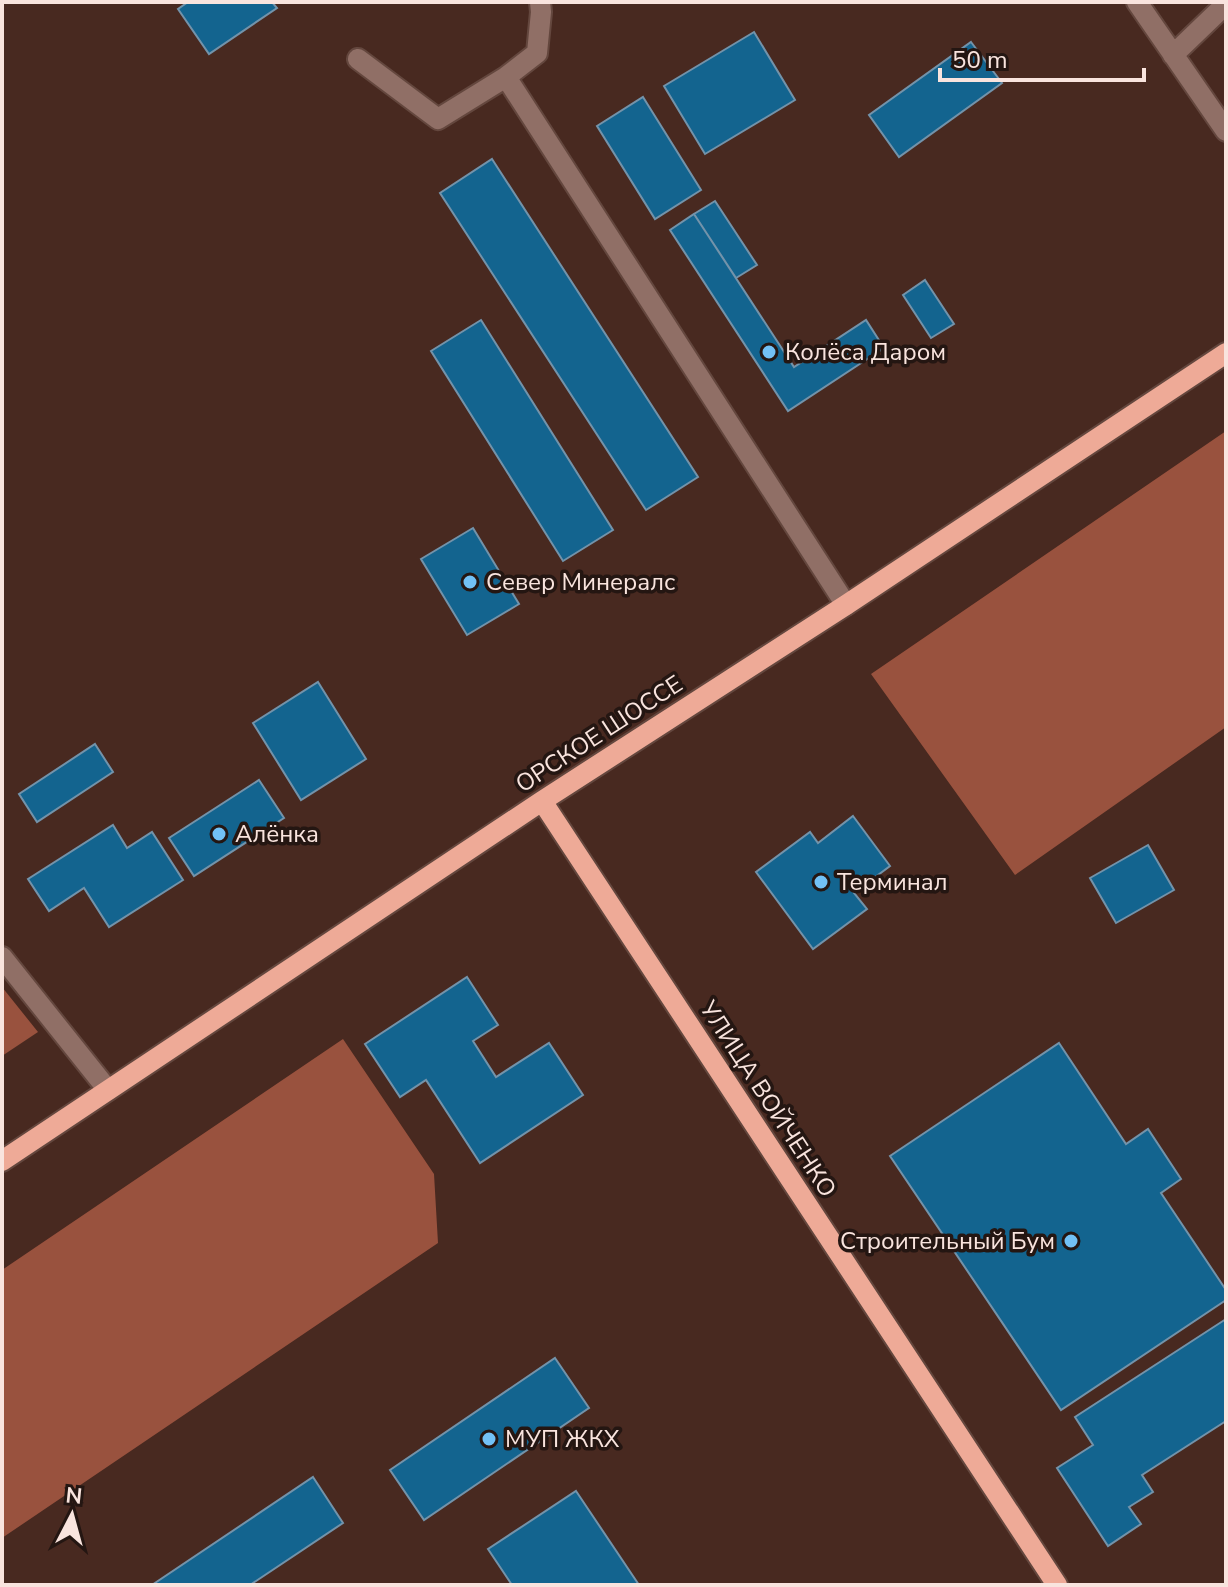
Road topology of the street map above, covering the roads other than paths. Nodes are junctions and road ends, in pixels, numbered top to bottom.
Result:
1 (540, 2) edge
2 (1137, 2) edge
3 (1226, 4) edge
4 (1173, 55) junction
5 (358, 59) dead end
6 (506, 77) junction
7 (1226, 131) edge
8 (1226, 353) edge
9 (846, 605) junction
10 (542, 801) junction
11 (2, 957) edge
12 (108, 1090) junction
13 (2, 1161) edge
14 (1057, 1585) edge

1 - 6 lane
2 - 4 lane
3 - 4 lane
4 - 7 lane
5 - 6 lane
6 - 9 lane
8 - 9 main road, ОРСКОЕ ШОССЕ
9 - 10 main road, ОРСКОЕ ШОССЕ
10 - 12 main road, ОРСКОЕ ШОССЕ
10 - 14 main road, УЛИЦА ВОЙЧЕНКО
11 - 12 lane
12 - 13 main road, ОРСКОЕ ШОССЕ

